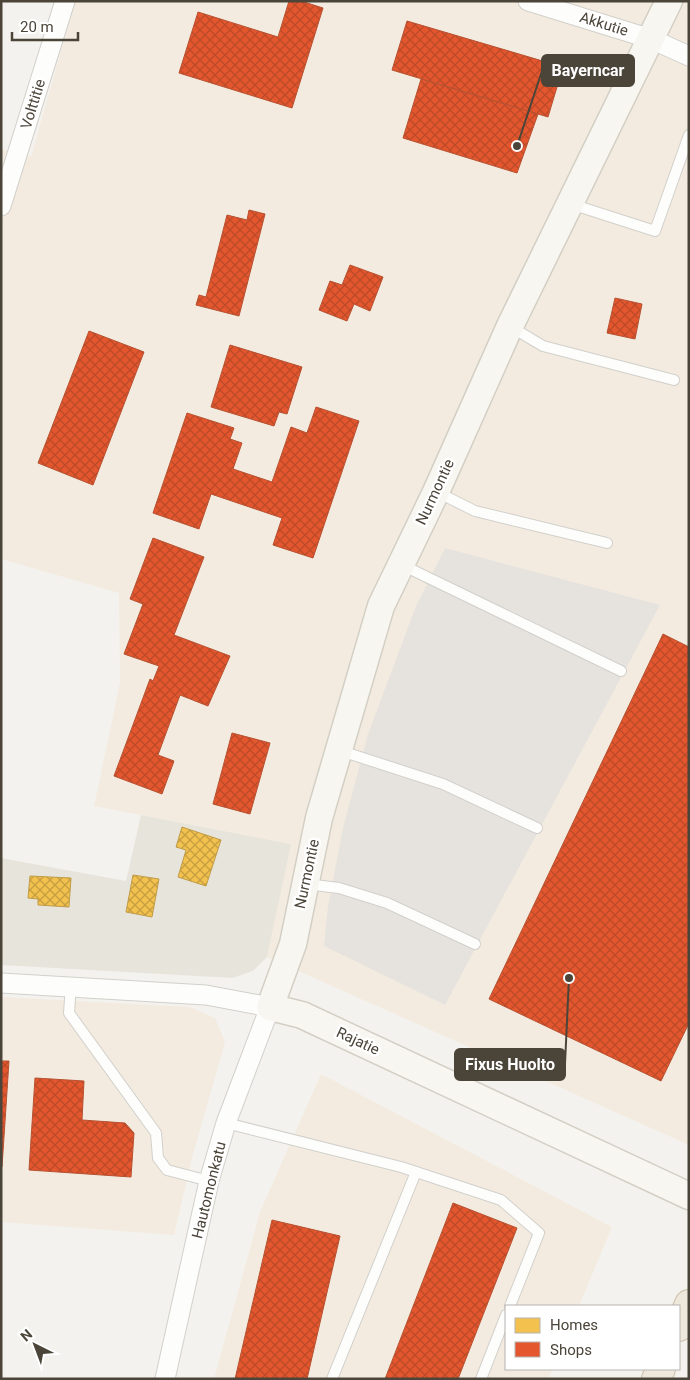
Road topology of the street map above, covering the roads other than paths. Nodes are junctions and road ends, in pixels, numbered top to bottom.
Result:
1 (65, 1) edge
2 (528, 1) edge
3 (669, 1) edge
4 (651, 38) junction
5 (689, 56) edge
6 (689, 135) edge
7 (571, 204) junction
8 (1, 206) edge
9 (510, 326) junction
10 (674, 380) dead end
11 (436, 492) junction
12 (607, 543) dead end
13 (401, 564) junction
14 (621, 671) dead end
15 (337, 750) junction
16 (537, 828) dead end
17 (305, 884) junction
18 (475, 944) dead end
19 (1, 982) edge
20 (70, 985) junction
21 (270, 1007) junction
22 (226, 1123) junction
23 (416, 1172) junction
24 (210, 1181) junction
25 (689, 1196) edge
26 (689, 1304) edge
27 (510, 1305) edge
28 (505, 1317) edge
29 (680, 1325) edge
30 (164, 1379) edge
31 (332, 1379) edge
32 (481, 1379) edge

1 - 8 street, Volttitie
2 - 4 street, Akkutie
3 - 4 street, Nurmontie
4 - 5 street, Akkutie
4 - 7 street, Nurmontie
6 - 7 lane
7 - 9 street, Nurmontie
9 - 10 lane
9 - 11 street, Nurmontie
11 - 12 lane
11 - 13 street, Nurmontie
13 - 14 lane
13 - 15 street, Nurmontie
15 - 16 lane
15 - 17 street, Nurmontie
17 - 18 lane
17 - 21 street, Nurmontie
19 - 20 street, Rajatie
20 - 21 street, Rajatie
20 - 24 lane
21 - 22 street, Hautomonkatu
21 - 25 street, Rajatie
22 - 23 lane
22 - 24 street, Hautomonkatu
23 - 27 lane
23 - 31 lane
24 - 30 street, Hautomonkatu
26 - 29 highway
28 - 32 lane

